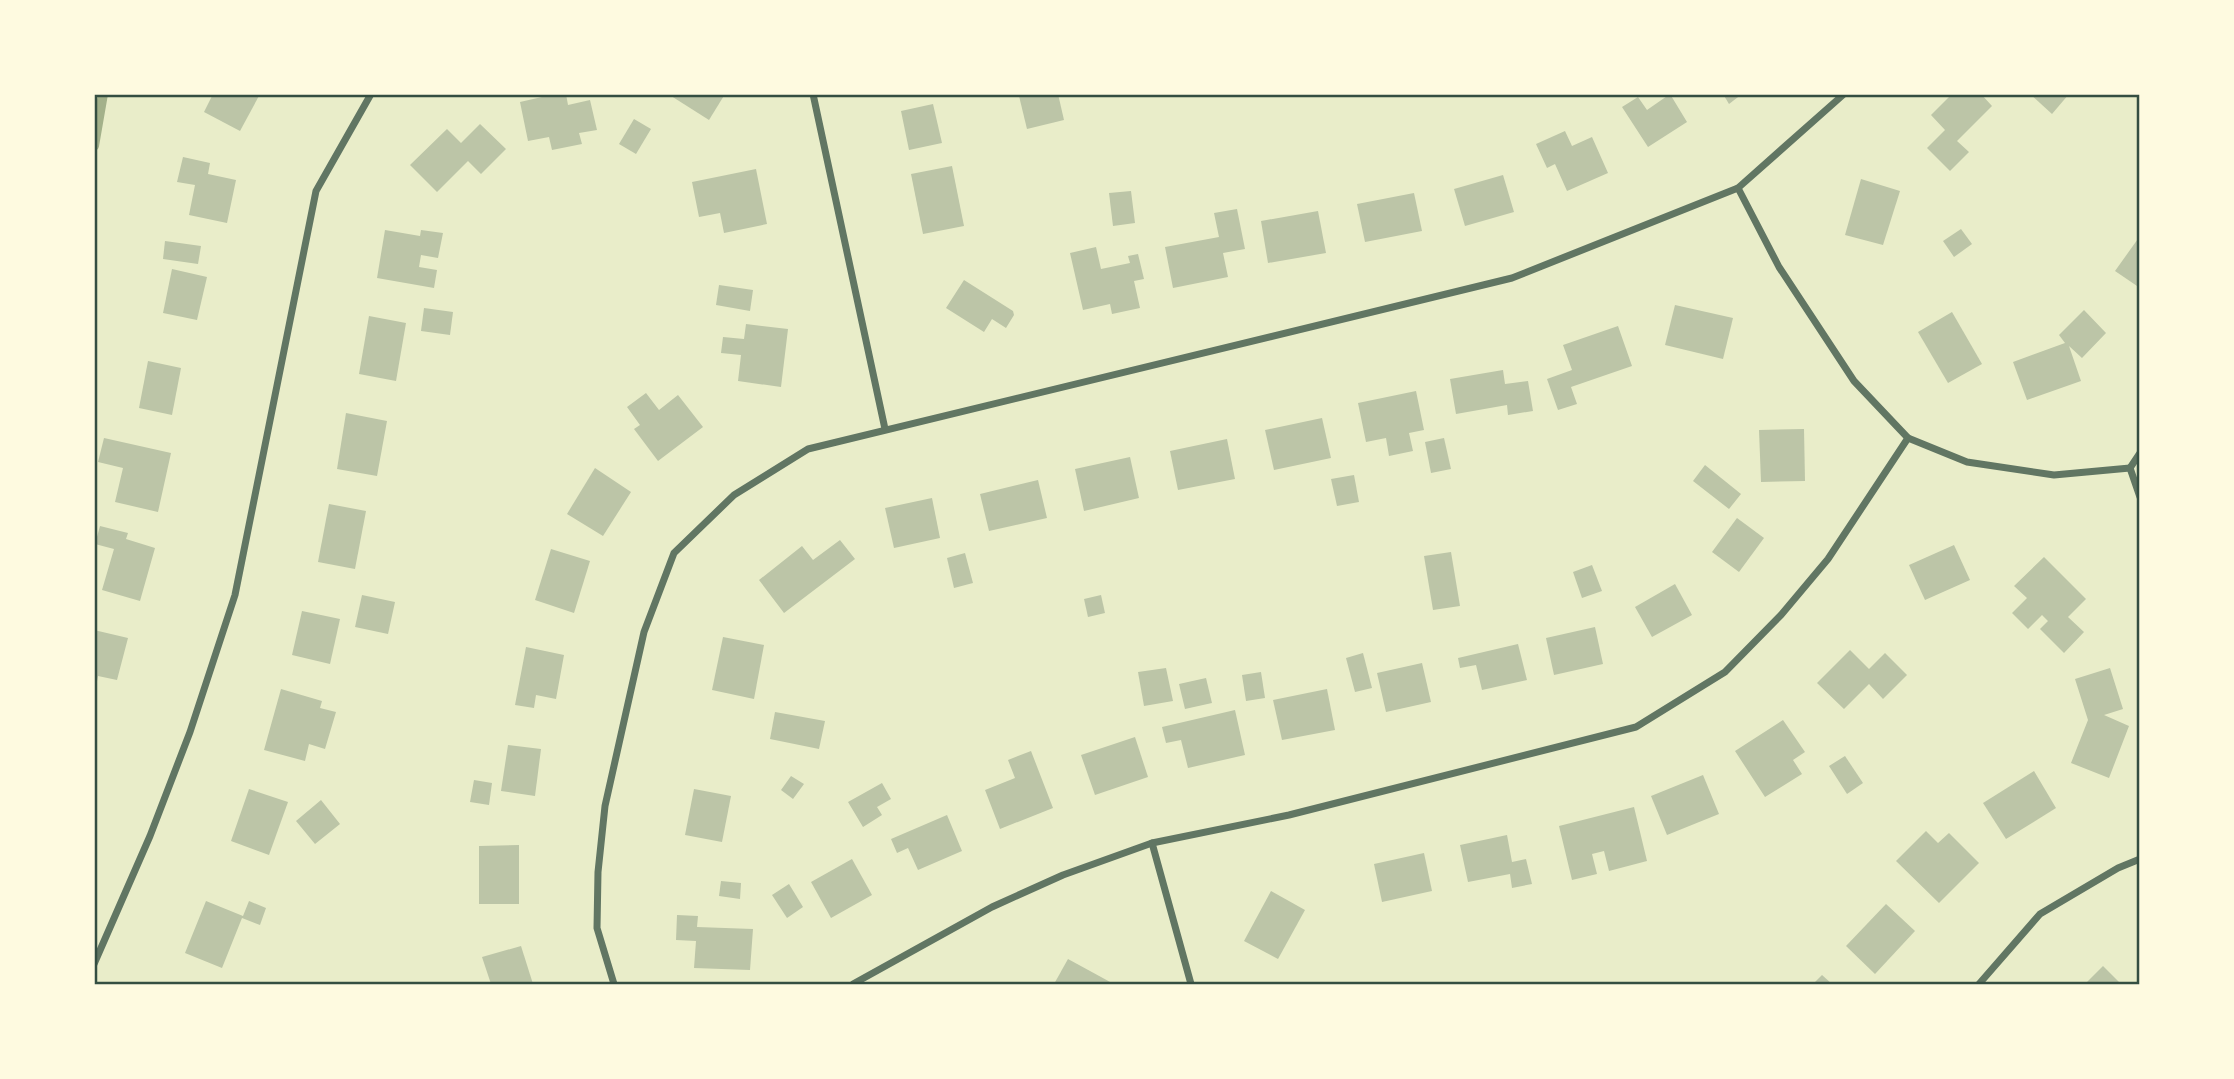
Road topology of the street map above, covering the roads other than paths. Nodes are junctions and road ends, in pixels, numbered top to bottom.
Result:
1 (371, 94) edge
2 (813, 94) edge
3 (1844, 94) edge
4 (1738, 188) junction
5 (885, 429) junction
6 (1908, 438) junction
7 (2140, 453) edge
8 (2130, 468) junction
9 (2140, 497) edge
10 (1152, 843) junction
11 (2140, 859) edge
12 (94, 964) edge
13 (614, 985) edge
14 (853, 985) edge
15 (1191, 985) edge
16 (1979, 985) edge

1 - 12 street
2 - 5 street
3 - 4 street
4 - 5 street
4 - 6 street
5 - 13 street
6 - 8 street
6 - 10 street
7 - 8 street
8 - 9 street
10 - 14 street
10 - 15 street
11 - 16 street

